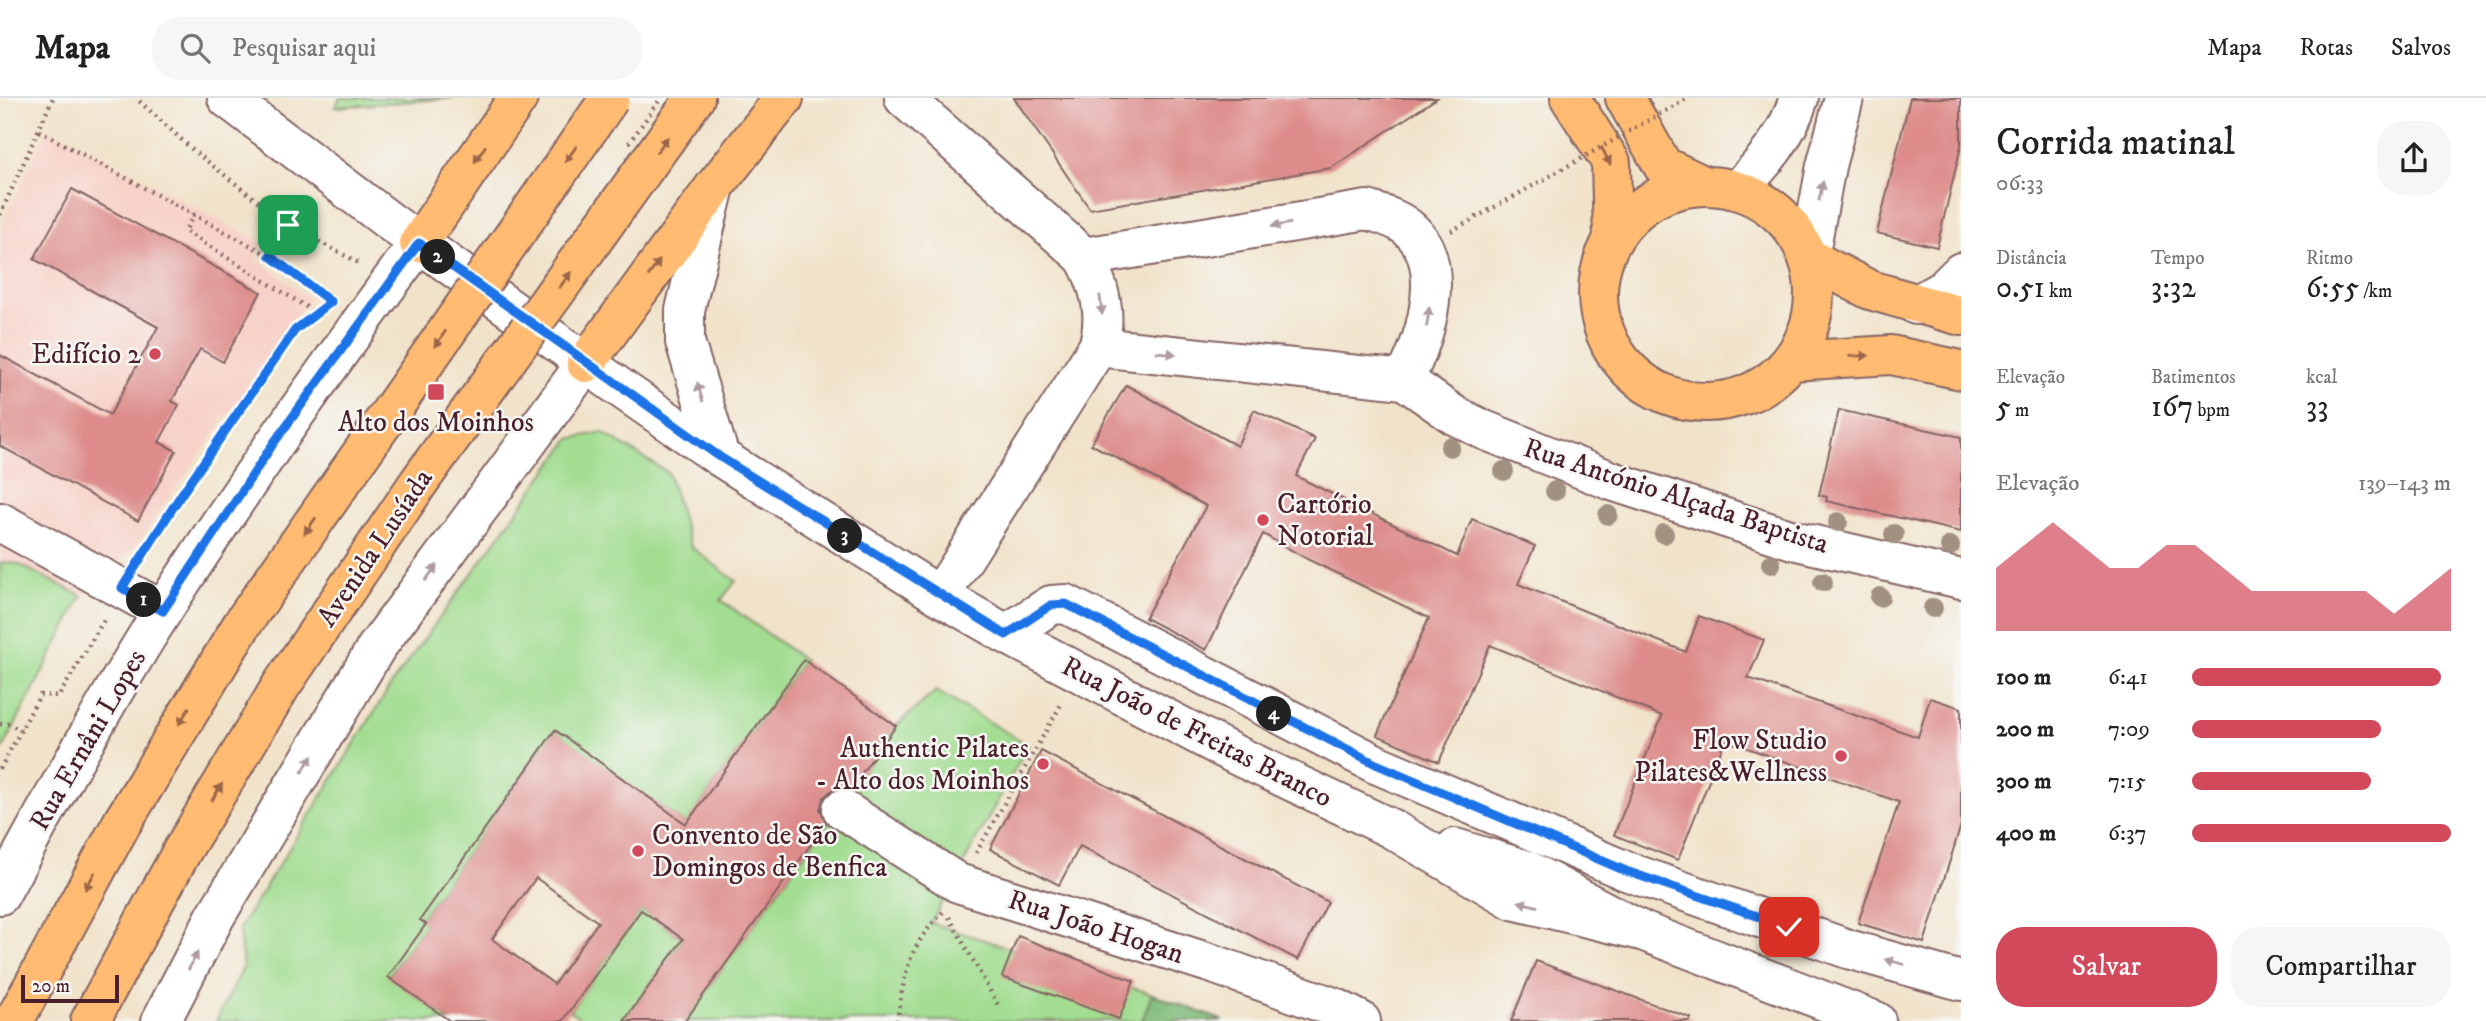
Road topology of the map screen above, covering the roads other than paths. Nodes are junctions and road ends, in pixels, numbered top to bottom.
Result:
1 (227, 98) edge
2 (518, 98) edge
3 (610, 98) edge
4 (784, 98) edge
5 (904, 98) edge
6 (1570, 98) edge
7 (1625, 98) edge
8 (1799, 98) edge
9 (1844, 98) edge
10 (689, 106) edge
11 (715, 186) junction
12 (1721, 187) junction
13 (1613, 239) junction
14 (419, 243) junction
15 (1084, 257) junction
16 (1809, 258) junction
17 (1961, 272) edge
18 (1916, 305) junction
19 (1961, 316) edge
20 (1098, 347) junction
21 (1791, 361) junction
22 (586, 363) junction
23 (1961, 370) edge
24 (1405, 380) junction
25 (720, 457) junction
26 (0, 522) edge
27 (1961, 579) edge
28 (940, 596) junction
29 (163, 611) junction
30 (1006, 635) junction
31 (842, 809) dead end
32 (0, 895) edge
33 (1961, 981) edge
34 (14, 1021) edge
35 (90, 1021) edge
36 (161, 1021) edge
37 (1361, 1021) edge
38 (1876, 1021) edge

1 - 14 street, Rua João de Freitas Branco
2 -> 14 main road
3 -> 34 main road, bridge
4 - 11 main road
5 - 15 street
6 -> 13 main road
7 - 12 main road
8 - 12 street
16 -> 9 street
35 -> 10 main road, Avenida Lusíada, bridge
22 -> 11 main road
25 -> 11 street
12 - 13 main road
12 - 16 main road
13 - 21 main road
14 - 22 street, Rua João de Freitas Branco
14 - 29 street, Rua Ernâni Lopes
15 -> 20 street
24 -> 15 street
16 - 18 main road
16 - 21 main road
17 - 18 street
18 - 19 main road
20 -> 24 street
20 - 28 street
21 -> 23 main road
22 - 25 street, Rua João de Freitas Branco
36 -> 22 street, Avenida Lusíada
24 - 27 street, Rua António Alçada Baptista
25 - 28 street, Rua João de Freitas Branco
26 - 29 street
28 - 30 street, Rua João de Freitas Branco
29 - 32 street, Rua Ernâni Lopes
33 -> 30 street, Rua João de Freitas Branco
30 - 38 street, Rua João de Freitas Branco
31 - 37 street, Rua João Hogan

